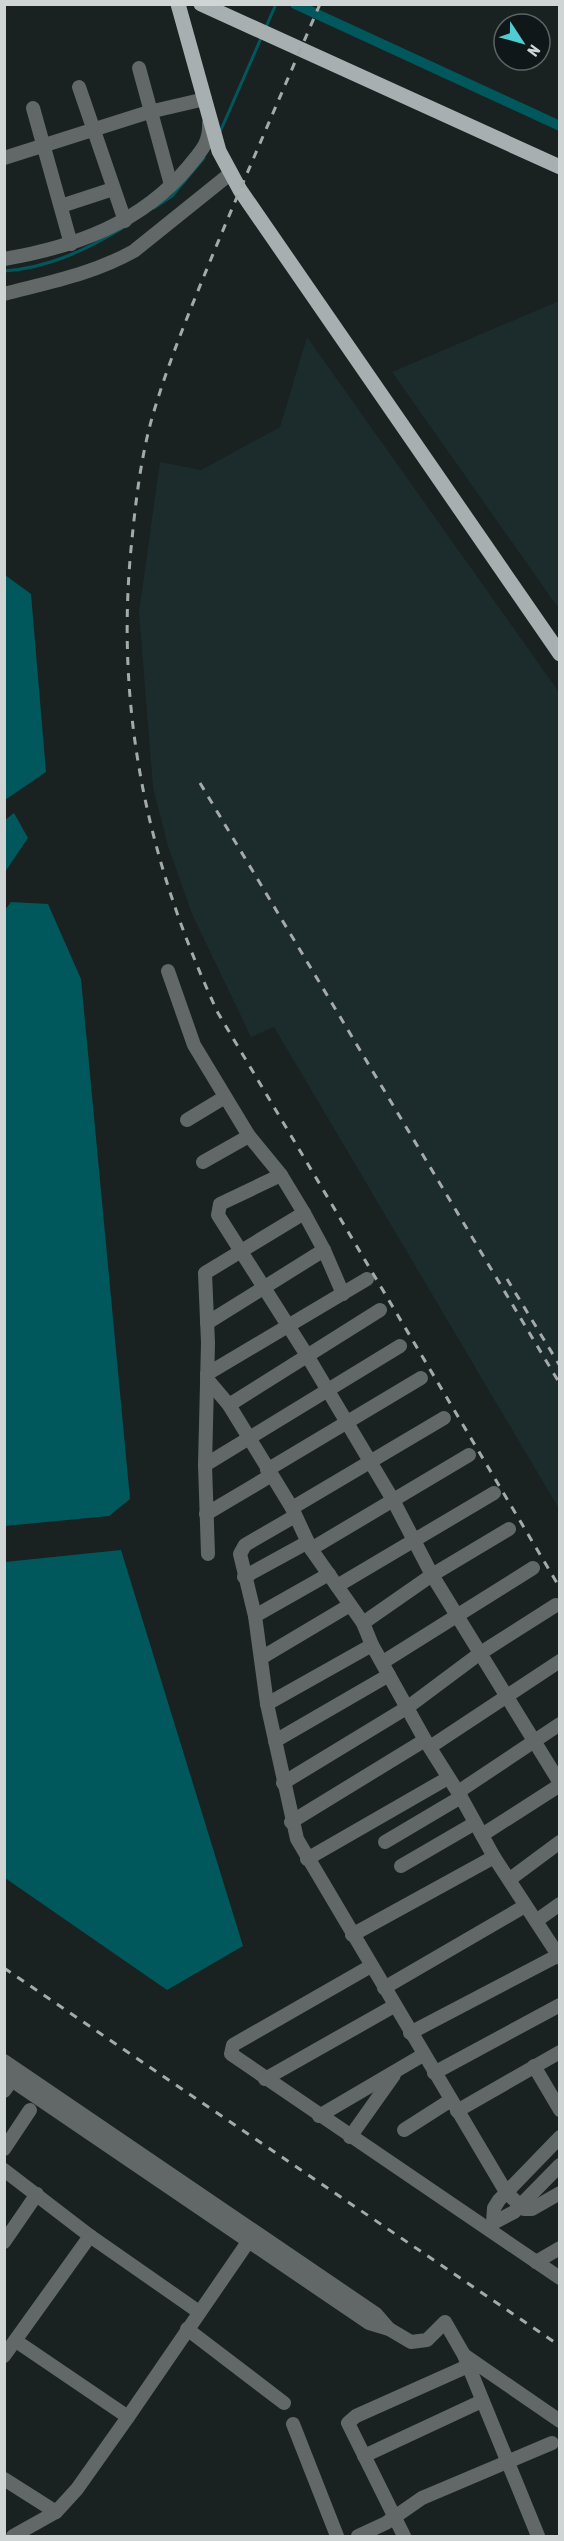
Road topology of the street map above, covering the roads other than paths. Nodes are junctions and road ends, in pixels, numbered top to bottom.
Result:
1 (178, 4) edge
2 (201, 4) edge
3 (139, 68) dead end
4 (79, 87) dead end
5 (205, 99) junction
6 (33, 108) dead end
7 (149, 112) junction
8 (211, 124) junction
9 (95, 130) junction
10 (43, 146) junction
11 (4, 158) edge
12 (560, 166) edge
13 (231, 172) junction
14 (171, 185) junction
15 (113, 189) junction
16 (61, 206) junction
17 (125, 220) junction
18 (71, 244) junction
19 (4, 259) edge
20 (4, 294) edge
21 (560, 654) edge
22 (168, 971) dead end
23 (225, 1097) junction
24 (187, 1120) dead end
25 (249, 1136) junction
26 (203, 1162) dead end
27 (281, 1175) junction
28 (304, 1214) junction
29 (242, 1250) junction
30 (324, 1250) junction
31 (367, 1279) dead end
32 (265, 1286) junction
33 (343, 1294) junction
34 (380, 1310) dead end
35 (207, 1323) junction
36 (289, 1325) junction
37 (400, 1346) dead end
38 (308, 1357) junction
39 (207, 1377) junction
40 (421, 1378) dead end
41 (327, 1390) junction
42 (229, 1405) junction
43 (444, 1418) dead end
44 (347, 1423) junction
45 (248, 1439) junction
46 (469, 1455) dead end
47 (369, 1463) junction
48 (205, 1466) junction
49 (269, 1473) junction
50 (494, 1492) dead end
51 (393, 1500) junction
52 (293, 1512) junction
53 (206, 1514) junction
54 (509, 1529) dead end
55 (414, 1540) junction
56 (310, 1546) junction
57 (208, 1554) dead end
58 (533, 1568) dead end
59 (328, 1574) junction
60 (432, 1575) junction
61 (244, 1577) junction
62 (337, 1586) junction
63 (350, 1605) junction
64 (555, 1605) dead end
65 (455, 1614) junction
66 (255, 1616) junction
67 (363, 1623) junction
68 (372, 1645) junction
69 (479, 1654) junction
70 (261, 1658) junction
71 (560, 1661) edge
72 (383, 1662) junction
73 (389, 1675) junction
74 (504, 1696) junction
75 (267, 1704) junction
76 (408, 1707) junction
77 (560, 1724) edge
78 (275, 1741) junction
79 (534, 1743) junction
80 (428, 1744) junction
81 (448, 1778) junction
82 (283, 1783) junction
83 (560, 1784) edge
84 (460, 1794) junction
85 (291, 1822) junction
86 (479, 1829) junction
87 (386, 1842) dead end
88 (560, 1842) edge
89 (494, 1857) junction
90 (307, 1858) junction
91 (401, 1866) dead end
92 (510, 1879) junction
93 (560, 1904) edge
94 (525, 1906) junction
95 (536, 1921) junction
96 (352, 1935) junction
97 (559, 1957) edge
98 (370, 1966) junction
99 (384, 1988) junction
100 (394, 2006) junction
101 (560, 2006) edge
102 (410, 2033) junction
103 (560, 2052) edge
104 (423, 2055) junction
105 (534, 2066) junction
106 (397, 2070) junction
107 (8, 2073) edge
108 (434, 2073) junction
109 (265, 2079) junction
110 (454, 2106) junction
111 (30, 2110) dead end
112 (560, 2110) edge
113 (319, 2116) junction
114 (404, 2130) dead end
115 (350, 2137) junction
116 (560, 2137) edge
117 (4, 2149) edge
118 (560, 2165) edge
119 (4, 2170) edge
120 (506, 2192) junction
121 (560, 2193) edge
122 (37, 2194) junction
123 (519, 2207) junction
124 (90, 2236) junction
125 (4, 2242) edge
126 (248, 2242) junction
127 (560, 2248) edge
128 (536, 2262) junction
129 (560, 2278) edge
130 (199, 2312) junction
131 (187, 2328) junction
132 (389, 2329) junction
133 (16, 2341) junction
134 (4, 2356) edge
135 (466, 2360) junction
136 (482, 2401) junction
137 (284, 2403) dead end
138 (128, 2417) junction
139 (560, 2421) edge
140 (293, 2424) dead end
141 (552, 2443) dead end
142 (364, 2456) junction
143 (507, 2462) junction
144 (4, 2479) edge
145 (56, 2512) junction
146 (396, 2516) junction
147 (13, 2536) edge
148 (337, 2536) edge
149 (358, 2536) edge
150 (404, 2536) edge
151 (538, 2536) edge

1 - 5 main road
2 - 12 main road
3 - 7 street
4 - 9 street
5 - 7 street
5 - 8 main road
6 - 10 street
7 - 9 street
7 - 14 street
8 - 13 main road
8 - 14 street
9 - 10 street
9 - 15 street
10 - 11 street
10 - 16 street
13 - 20 street
13 - 21 main road
14 - 17 street
15 - 16 street
15 - 17 street
16 - 18 street
17 - 18 street
18 - 19 street
22 - 23 street
23 - 24 street
23 - 25 street
25 - 26 street
25 - 27 street
27 - 28 street
27 - 29 street
28 - 29 street
28 - 30 street
29 - 32 street
29 - 35 street
30 - 32 street
30 - 33 street
31 - 33 street
32 - 35 street
32 - 36 street
33 - 36 street
34 - 38 street
35 - 39 street
36 - 38 street
36 - 39 street
37 - 41 street
38 - 41 street
38 - 42 street
39 - 42 street
39 - 48 street
40 - 44 street
41 - 44 street
41 - 45 street
42 - 45 street
43 - 47 street
44 - 47 street
44 - 49 street
45 - 48 street
45 - 49 street
46 - 51 street
47 - 51 street
47 - 52 street
48 - 53 street
49 - 52 street
49 - 53 street
50 - 55 street
51 - 55 street
51 - 56 street
52 - 56 street
52 - 61 street
53 - 57 street
54 - 60 street
55 - 60 street
55 - 62 street
56 - 59 street
56 - 61 street
58 - 65 street
59 - 62 street
59 - 66 street
60 - 65 street
60 - 67 street
61 - 66 street
62 - 63 street
63 - 67 street
63 - 70 street
64 - 69 street
65 - 69 street
65 - 72 street
66 - 70 street
67 - 68 street
68 - 72 street
68 - 75 street
69 - 74 street
69 - 76 street
70 - 75 street
71 - 74 street
72 - 73 street
73 - 76 street
73 - 78 street
74 - 79 street
74 - 80 street
75 - 78 street
76 - 80 street
76 - 82 street
77 - 79 street
78 - 82 street
79 - 83 street
79 - 84 street
80 - 81 street
80 - 85 street
81 - 84 street
81 - 90 street
82 - 85 street
83 - 86 street
84 - 86 street
84 - 87 street
85 - 90 street
86 - 89 street
86 - 91 street
88 - 92 street
89 - 92 street
89 - 96 street
90 - 96 street
92 - 94 street
93 - 95 street
94 - 95 street
94 - 99 street
95 - 97 street
96 - 98 street
97 - 102 street
98 - 99 street
98 - 109 street
99 - 100 street
100 - 102 street
100 - 109 street
101 - 108 street
102 - 104 street
103 - 105 street
104 - 106 street
104 - 108 street
105 - 110 street
105 - 112 street
106 - 113 street
106 - 115 street
107 - 126 street
107 - 132 street
108 - 110 street
109 - 113 street
110 - 114 street
110 - 120 street
111 - 117 street
113 - 115 street
115 - 128 street
116 - 120 street
118 - 123 street
119 - 122 street
120 - 123 street
120 - 123 street
121 - 123 street
122 - 124 street
122 - 125 street
124 - 130 street
124 - 133 street
126 - 130 street
126 - 132 street
127 - 128 street
128 - 129 street
130 - 131 street
131 - 137 street
131 - 138 street
132 - 135 street
133 - 134 street
133 - 138 street
135 - 136 street
135 - 139 street
135 - 142 street
136 - 142 street
136 - 143 street
138 - 145 street
140 - 148 street
141 - 143 street
142 - 146 street
143 - 146 street
143 - 151 street
144 - 145 street
145 - 147 street
146 - 149 street
146 - 150 street

